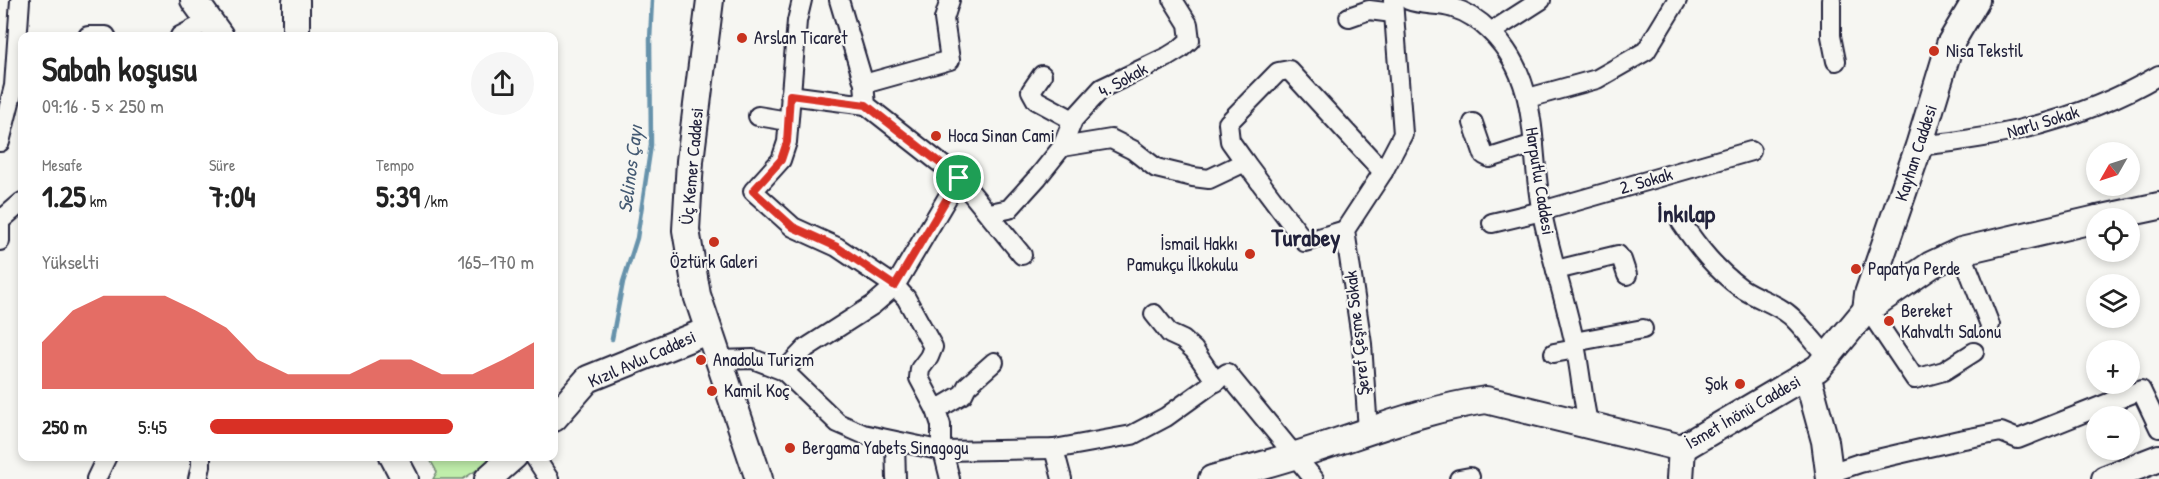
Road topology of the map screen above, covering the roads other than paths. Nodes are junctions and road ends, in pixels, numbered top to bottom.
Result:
1 (20, 0) edge
2 (194, 0) edge
3 (296, 0) edge
4 (710, 0) edge
5 (802, 0) edge
6 (839, 0) edge
7 (951, 0) edge
8 (1173, 0) edge
9 (1408, 0) edge
10 (1541, 0) edge
11 (1831, 0) edge
12 (1976, 0) edge
13 (1670, 2) edge
14 (1393, 6) edge
15 (1349, 17) dead end
16 (215, 29) edge
17 (25, 32) edge
18 (200, 32) edge
19 (296, 32) edge
20 (1491, 32) junction
21 (18, 54) edge
22 (1836, 61) dead end
23 (1042, 75) dead end
24 (2159, 75) edge
25 (864, 84) junction
26 (7, 85) edge
27 (790, 95) junction
28 (1528, 98) junction
29 (866, 105) junction
30 (758, 116) dead end
31 (1073, 120) junction
32 (788, 121) junction
33 (1473, 123) dead end
34 (2, 131) edge
35 (1534, 144) junction
36 (1919, 146) junction
37 (1062, 147) junction
38 (1751, 151) dead end
39 (1245, 162) junction
40 (1383, 172) junction
41 (959, 178) junction
42 (18, 205) edge
43 (2159, 206) edge
44 (2140, 210) edge
45 (1542, 211) junction
46 (990, 213) junction
47 (0, 219) edge
48 (1681, 222) dead end
49 (2086, 222) edge
50 (1492, 223) dead end
51 (1344, 230) junction
52 (0, 241) edge
53 (1961, 251) junction
54 (1022, 255) dead end
55 (1556, 270) junction
56 (1627, 275) dead end
57 (895, 286) junction
58 (1866, 310) junction
59 (1154, 314) dead end
60 (1990, 325) dead end
61 (1643, 329) dead end
62 (708, 331) junction
63 (1575, 345) junction
64 (1974, 352) dead end
65 (1554, 353) dead end
66 (1827, 357) junction
67 (718, 360) junction
68 (994, 362) dead end
69 (784, 371) junction
70 (1806, 375) junction
71 (1216, 382) junction
72 (936, 410) junction
73 (558, 414) edge
74 (1589, 427) junction
75 (2159, 428) edge
76 (1368, 430) junction
77 (896, 442) junction
78 (1682, 448) junction
79 (1054, 449) junction
80 (943, 451) junction
81 (1295, 456) junction
82 (2159, 459) edge
83 (105, 461) edge
84 (201, 461) edge
85 (396, 461) edge
86 (508, 461) edge
87 (537, 461) edge
88 (1830, 476) edge
89 (2108, 478) edge
90 (96, 479) edge
91 (198, 479) edge
92 (405, 479) edge
93 (488, 479) edge
94 (549, 479) edge
95 (759, 479) edge
96 (896, 479) edge
97 (950, 479) edge
98 (1062, 479) edge
99 (1212, 479) edge
100 (1314, 479) edge
101 (1680, 479) edge

1 - 17 street
2 - 16 main road
3 - 19 main road
4 - 62 main road, Üç Kemer Caddesi
5 - 27 street
6 - 25 street
7 - 25 street
8 - 31 street, 4. Sokak
9 - 20 street, Harputlu Caddesi
10 - 20 street
11 - 22 street
12 - 36 main road, Kayhan Caddesi
13 - 28 street
14 - 15 street
14 - 40 street
16 - 18 street
20 - 28 street, Harputlu Caddesi
21 - 26 street
23 - 31 street
24 - 36 street, Narlı Sokak
25 - 29 street
26 - 34 street
27 - 29 street
27 - 32 street
28 - 35 street, Harputlu Caddesi
29 - 41 street
30 - 32 street
31 - 37 street, 4. Sokak
32 - 57 street
33 - 35 street
35 - 45 street, Harputlu Caddesi
36 - 58 main road, Kayhan Caddesi
37 - 39 street
37 - 46 street, 4. Sokak
38 - 45 street, 2. Sokak
39 - 40 street
39 - 51 street
40 - 51 street
41 - 46 street
41 - 57 street
42 - 47 street
43 - 44 main road, İsmet İnönü Caddesi
45 - 50 street, 2. Sokak
45 - 55 street, Harputlu Caddesi
46 - 54 street
47 - 52 street
48 - 66 street
49 - 53 main road, İsmet İnönü Caddesi
51 - 76 street, Şeref Çeşme Sokak
53 - 58 main road, İsmet İnönü Caddesi
53 - 60 street
55 - 56 street
55 - 63 street, Harputlu Caddesi
57 - 69 street
57 - 72 street
58 - 64 street
58 - 66 main road, İsmet İnönü Caddesi
59 - 71 street
61 - 63 street
62 - 67 main road, Üç Kemer Caddesi
62 - 73 main road, Kızıl Avlu Caddesi
63 - 65 street
63 - 74 street, Harputlu Caddesi
66 - 70 main road, İsmet İnönü Caddesi
67 - 69 street
67 - 95 main road, Üç Kemer Caddesi
68 - 72 street
69 - 77 street
70 - 78 main road, İsmet İnönü Caddesi
70 - 88 main road
71 - 79 street
71 - 81 street
72 - 80 street
74 - 76 main road, İsmet İnönü Caddesi
74 - 78 main road, İsmet İnönü Caddesi
75 - 88 street
76 - 81 main road, İsmet İnönü Caddesi
77 - 80 street
77 - 96 street
78 - 101 main road
79 - 80 street
79 - 98 street
80 - 97 street
81 - 99 main road, İsmet İnönü Caddesi
81 - 100 street
82 - 89 main road
83 - 90 street
84 - 91 street
85 - 92 main road
86 - 93 main road
87 - 94 street

